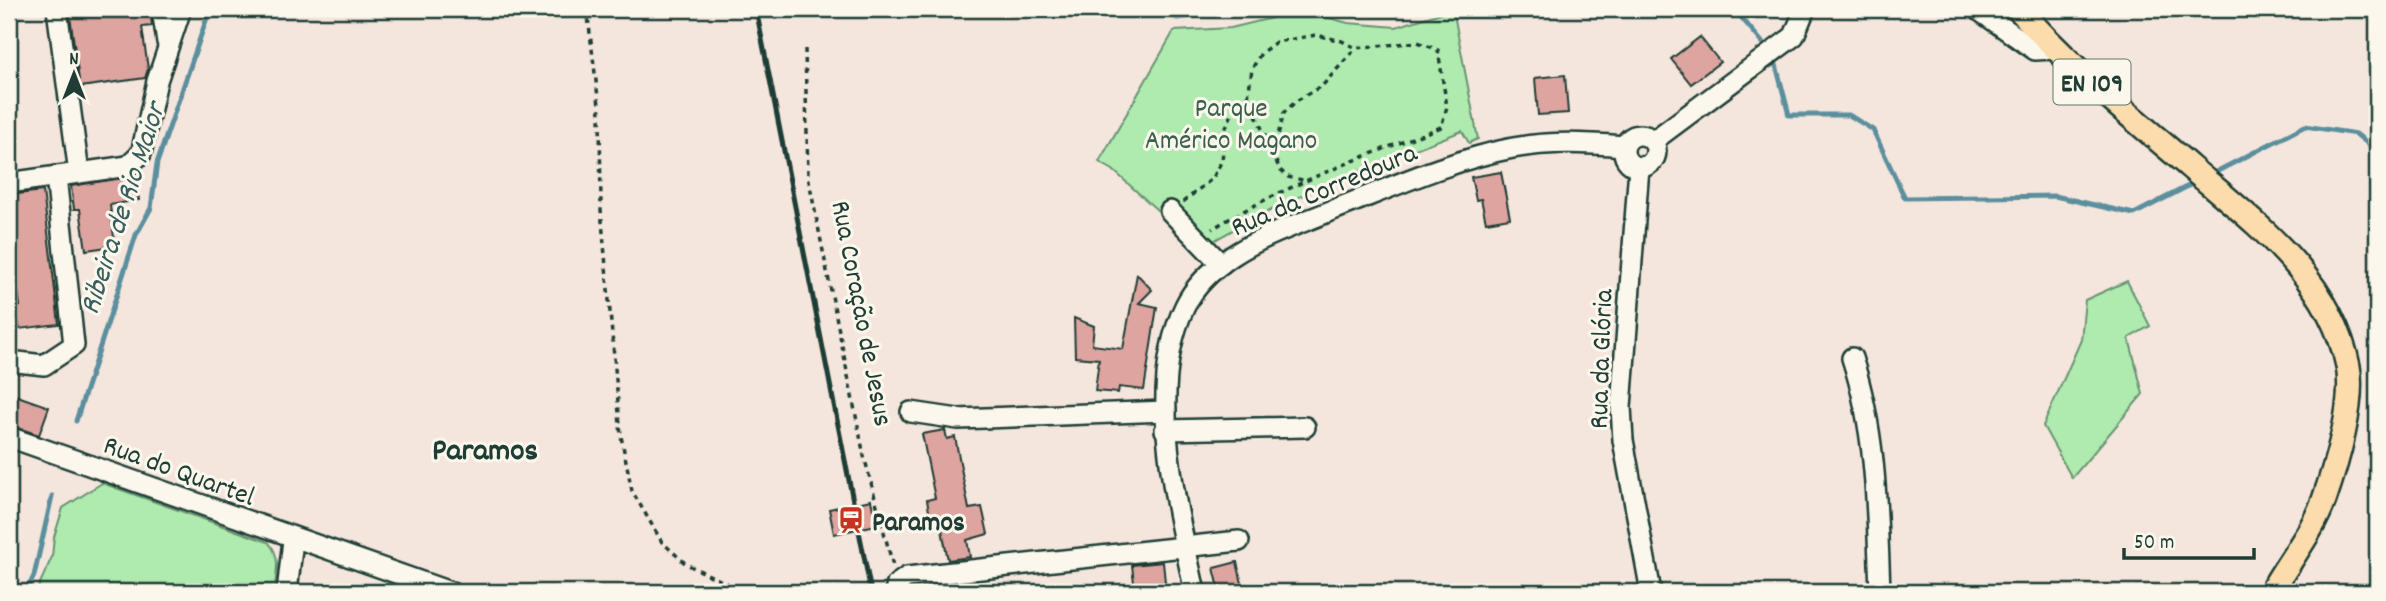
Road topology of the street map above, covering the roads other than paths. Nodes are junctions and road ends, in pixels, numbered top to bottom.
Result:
1 (57, 9) edge
2 (162, 9) edge
3 (181, 9) edge
4 (1805, 9) edge
5 (1977, 9) edge
6 (2019, 9) edge
7 (168, 47) junction
8 (2054, 49) junction
9 (1653, 141) junction
10 (1624, 146) junction
11 (1639, 167) junction
12 (79, 173) junction
13 (56, 176) junction
14 (9, 183) edge
15 (1170, 211) road end
16 (1221, 264) junction
17 (1852, 358) dead end
18 (9, 361) edge
19 (911, 412) dead end
20 (1166, 420) junction
21 (1306, 427) dead end
22 (9, 437) edge
23 (293, 540) junction
24 (1239, 541) dead end
25 (1185, 547) junction
26 (896, 588) edge
27 (287, 592) edge
28 (450, 592) edge
29 (1195, 592) edge
30 (1651, 592) edge
31 (1880, 592) edge
32 (2271, 592) edge

1 - 12 street
2 - 7 street
3 - 7 street
4 - 9 street
5 - 8 street
6 - 8 main road, EN 109
7 - 12 street
8 - 32 main road, EN 109
9 - 10 street
9 - 11 street
10 - 11 street
10 - 16 street, Rua da Corredoura
11 - 30 street, Rua da Glória
12 - 13 street
13 - 14 street
13 - 18 street
15 - 16 street
16 - 20 street, Rua da Corredoura
17 - 31 street
19 - 20 street
20 - 21 street
20 - 25 street, Rua da Corredoura
22 - 23 street, Rua do Quartel
23 - 27 street
23 - 28 street, Rua do Quartel
24 - 25 street
25 - 26 street
25 - 29 street, Rua da Corredoura

